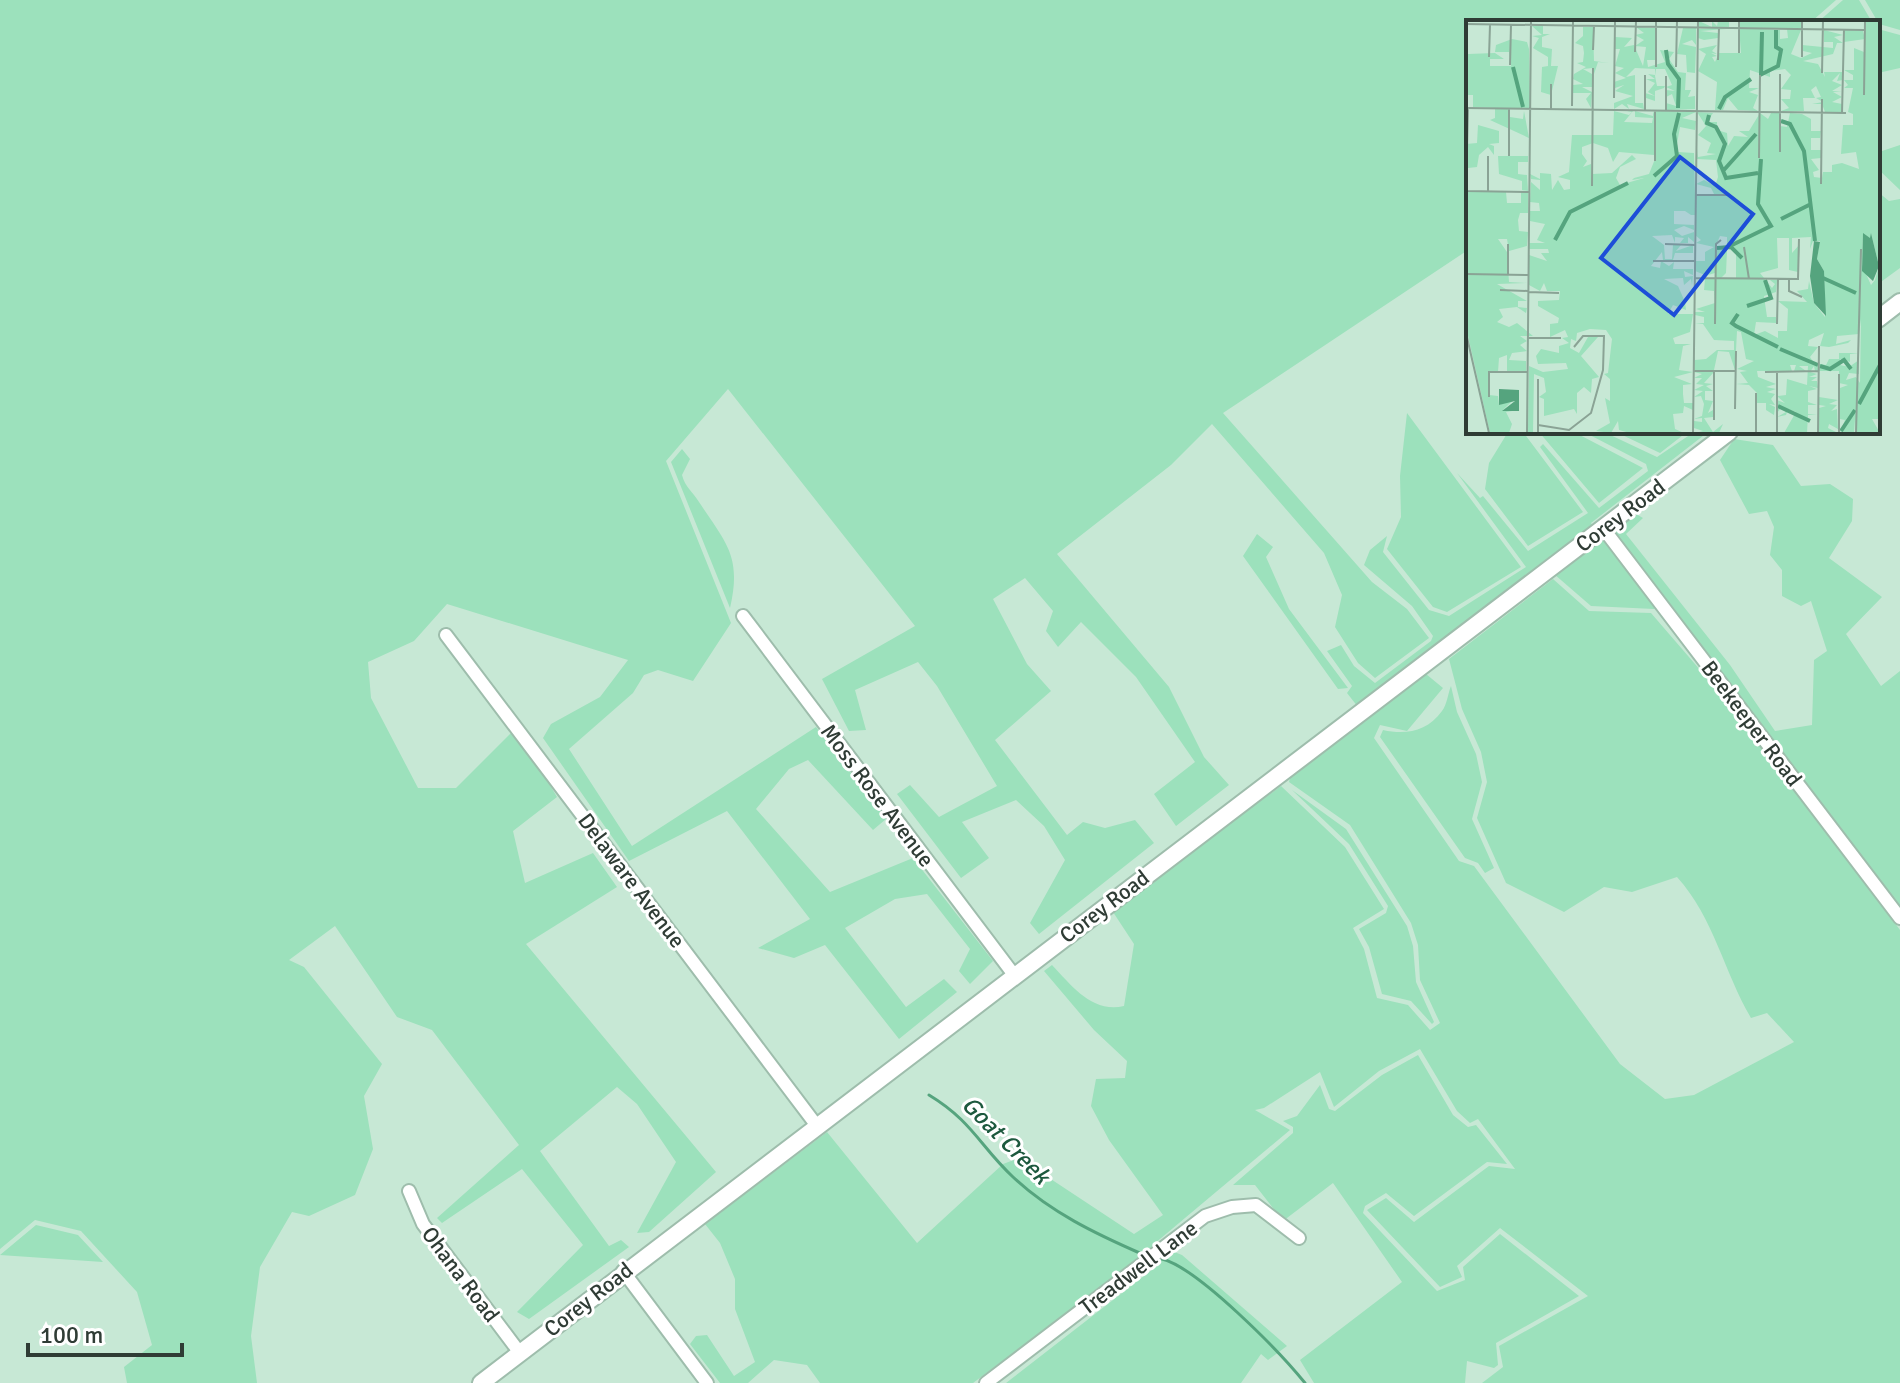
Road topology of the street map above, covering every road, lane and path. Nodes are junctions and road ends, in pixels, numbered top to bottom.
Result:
1 (1900, 302) edge
2 (1880, 317) edge
3 (1726, 434) edge
4 (1603, 528) junction
5 (743, 616) dead end
6 (446, 635) dead end
7 (1900, 918) edge
8 (1014, 975) junction
9 (817, 1126) junction
10 (409, 1191) dead end
11 (1299, 1238) dead end
12 (623, 1271) junction
13 (520, 1353) junction
14 (481, 1383) edge
15 (707, 1383) edge
16 (986, 1383) edge

1 - 2 street
3 - 4 street, Corey Road
4 - 7 street, Beekeeper Road
4 - 8 street, Corey Road
5 - 8 street, Moss Rose Avenue
6 - 9 street, Delaware Avenue
8 - 9 street, Corey Road
9 - 12 street, Corey Road
10 - 13 street, Ohana Road
11 - 16 street, Treadwell Lane
12 - 13 street, Corey Road
12 - 15 street
13 - 14 street, Corey Road

